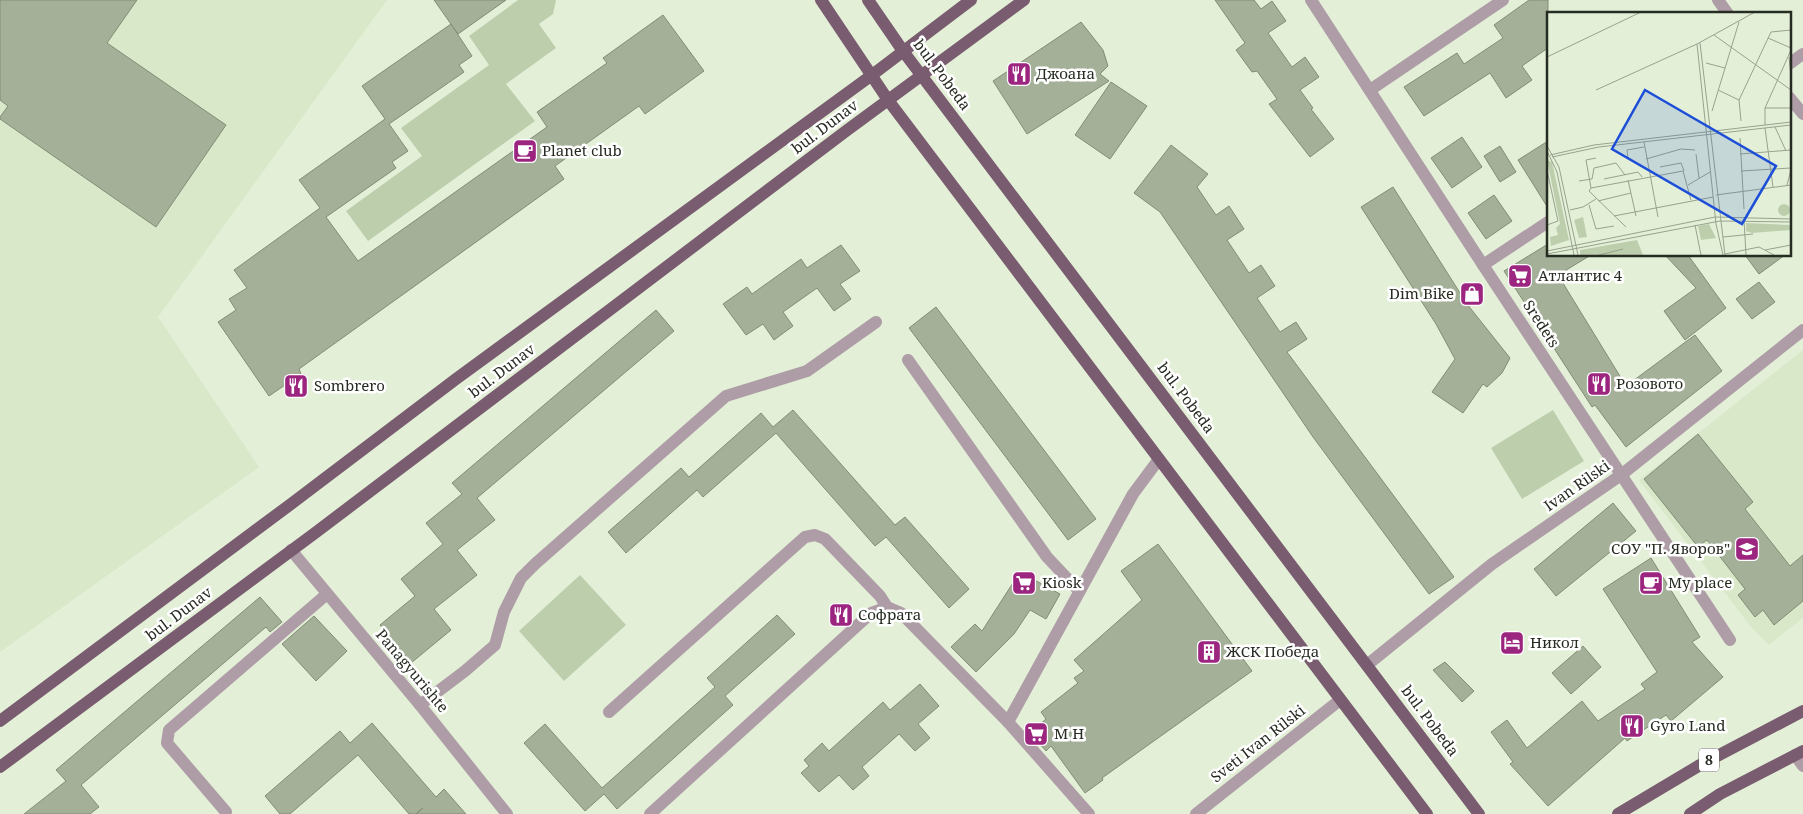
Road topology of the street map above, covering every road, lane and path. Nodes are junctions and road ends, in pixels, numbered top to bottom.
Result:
1 (821, 0) edge
2 (868, 0) edge
3 (971, 0) edge
4 (1024, 0) edge
5 (1311, 0) edge
6 (1503, 0) edge
7 (1718, 0) edge
8 (1727, 12) edge
9 (904, 51) junction
10 (1803, 54) edge
11 (1790, 63) edge
12 (872, 75) junction
13 (922, 75) junction
14 (1370, 90) junction
15 (1790, 98) edge
16 (888, 100) junction
17 (1803, 114) edge
18 (1547, 223) edge
19 (1482, 265) junction
20 (876, 322) dead end
21 (1803, 330) edge
22 (908, 360) dead end
23 (1159, 459) junction
24 (1621, 476) junction
25 (291, 550) junction
26 (1079, 591) junction
27 (327, 594) junction
28 (887, 608) junction
29 (1730, 640) dead end
30 (1367, 665) junction
31 (1340, 700) junction
32 (420, 705) junction
33 (608, 712) dead end
34 (1803, 712) edge
35 (0, 720) edge
36 (1008, 722) junction
37 (1799, 753) edge
38 (1803, 766) edge
39 (0, 767) edge
40 (226, 812) dead end
41 (507, 814) edge
42 (650, 814) edge
43 (1089, 814) edge
44 (1196, 814) edge
45 (1427, 814) edge
46 (1479, 814) edge
47 (1618, 814) edge
48 (1690, 814) edge

1 - 12 main road
2 - 9 main road, bul. Pobeda
3 - 9 main road, bul. Dunav
4 - 13 main road, bul. Dunav
5 - 14 street, Sredets
6 - 14 street
7 - 8 street
9 - 12 main road, bul. Dunav
9 - 13 main road, bul. Pobeda
10 - 11 street
12 - 16 main road
12 - 35 main road, bul. Dunav
13 - 16 main road, bul. Dunav
13 - 30 main road, bul. Pobeda
14 - 19 street, Sredets
15 - 17 street
16 - 23 main road
16 - 25 main road, bul. Dunav
18 - 19 street
19 - 24 street, Sredets
20 - 32 street
21 - 24 street, Ivan Rilski
22 - 26 street
23 - 26 street
23 - 31 main road
24 - 29 street, Sredets
24 - 30 street, Ivan Rilski
25 - 27 street, Panagyurishte
25 - 39 main road, bul. Dunav
26 - 36 street
27 - 32 street, Panagyurishte
27 - 40 street
28 - 33 street
28 - 36 street
28 - 42 street
30 - 46 main road, bul. Pobeda
31 - 44 street, Sveti Ivan Rilski
31 - 45 main road
32 - 41 street, Panagyurishte
34 - 47 main road, 8
36 - 43 street
37 - 38 street
37 - 48 main road, 8

